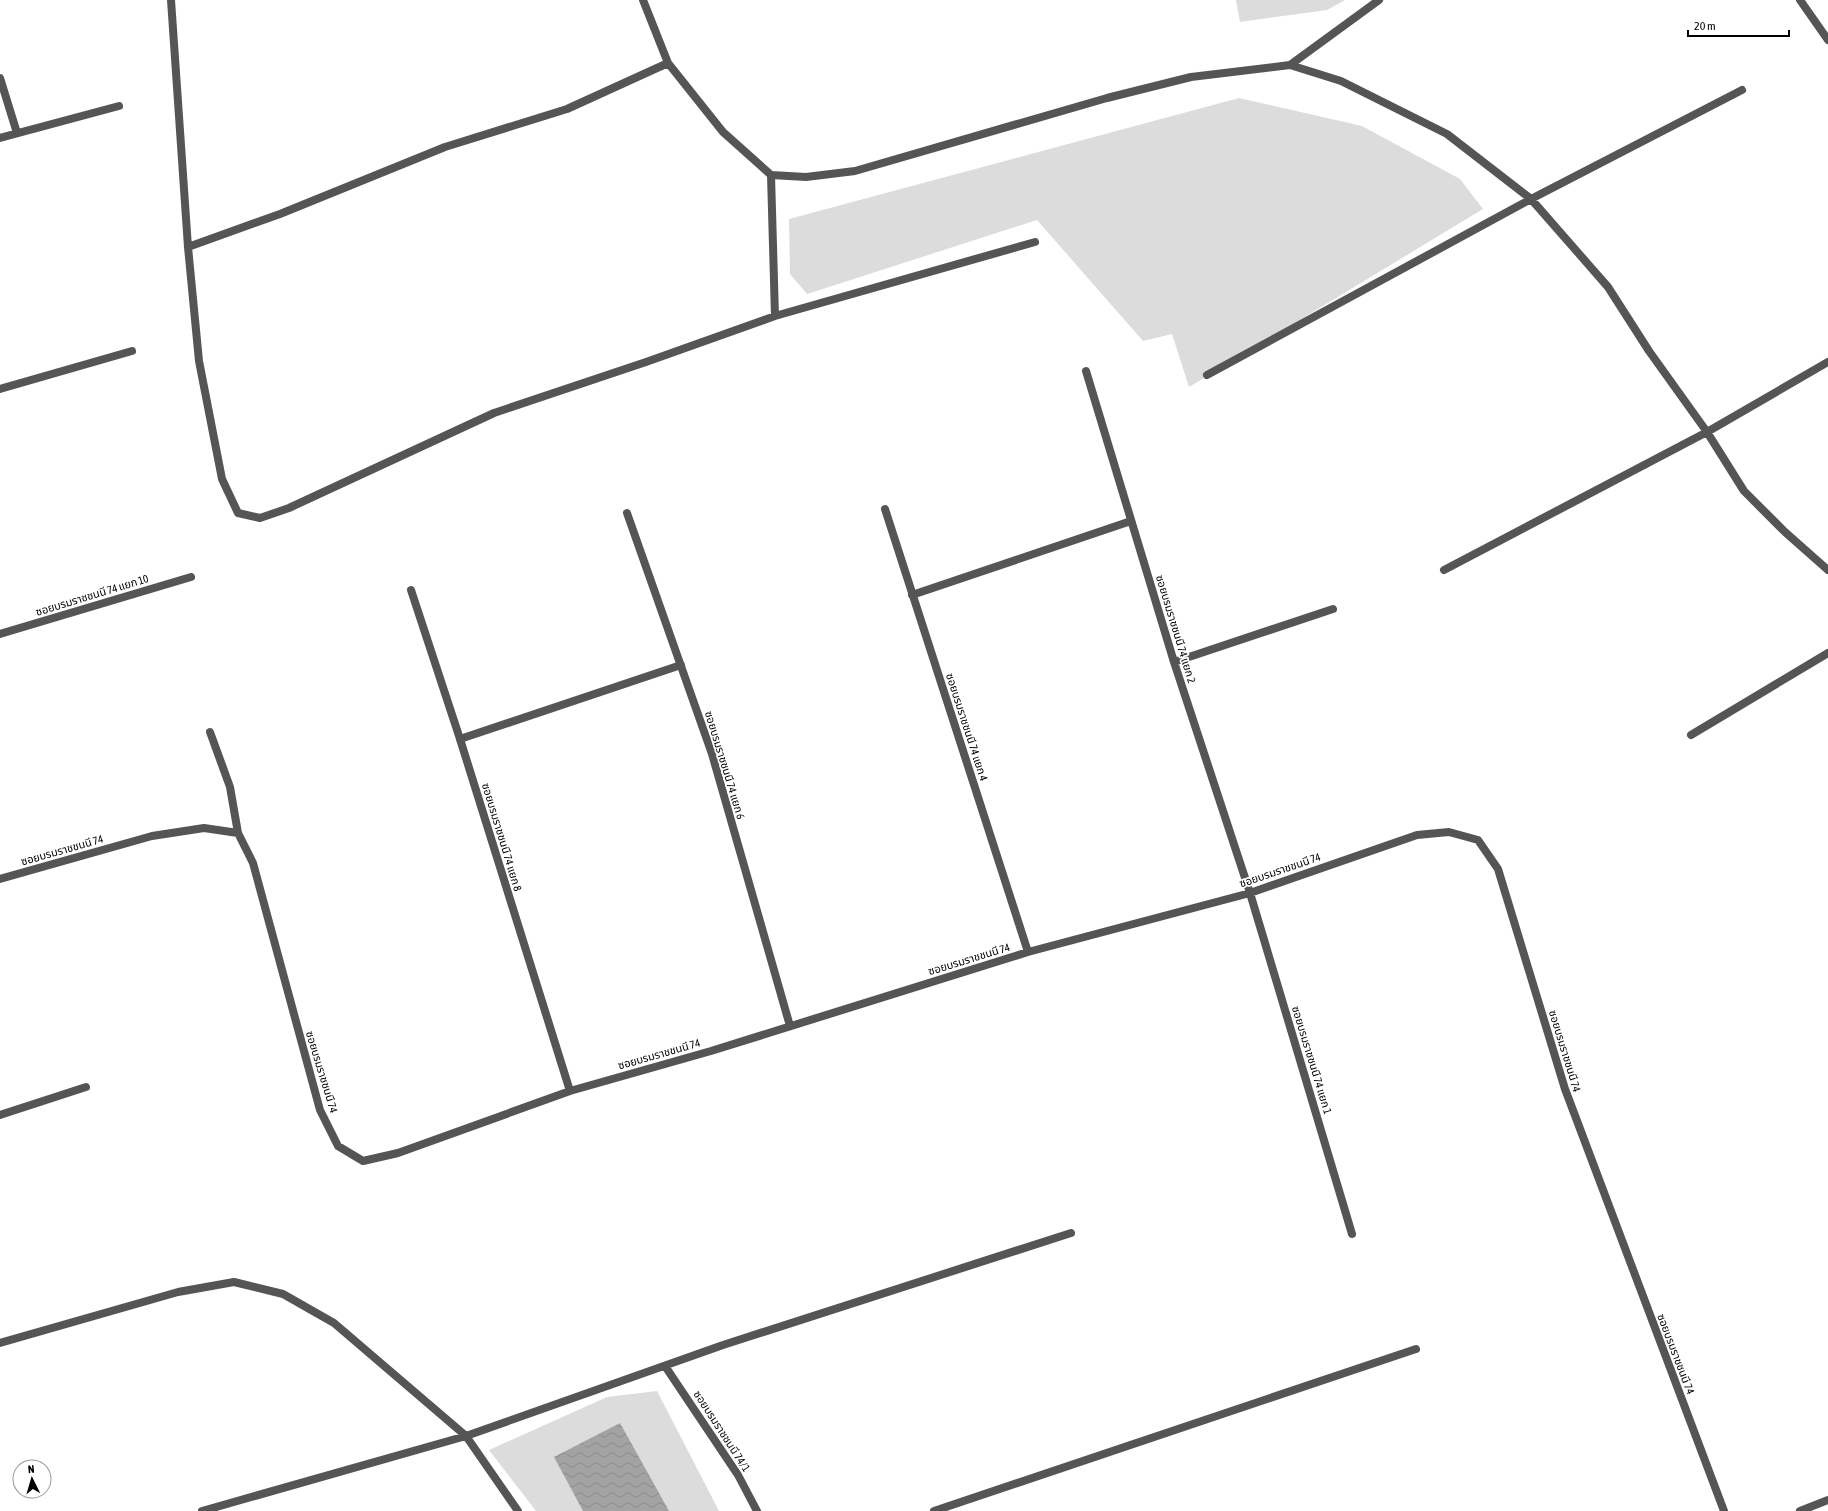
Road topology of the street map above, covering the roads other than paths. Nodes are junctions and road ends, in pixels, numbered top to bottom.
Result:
1 (171, 0) edge
2 (643, 0) edge
3 (1379, 0) edge
4 (1800, 0) edge
5 (1828, 40) edge
6 (668, 63) junction
7 (1290, 65) junction
8 (0, 78) edge
9 (1742, 90) dead end
10 (119, 106) dead end
11 (17, 133) junction
12 (0, 138) edge
13 (771, 175) junction
14 (1531, 199) junction
15 (1035, 242) dead end
16 (188, 247) junction
17 (775, 316) junction
18 (132, 351) dead end
19 (1828, 362) edge
20 (1086, 371) dead end
21 (1207, 375) dead end
22 (0, 389) edge
23 (1707, 432) junction
24 (885, 509) dead end
25 (627, 513) dead end
26 (1131, 521) junction
27 (1444, 570) dead end
28 (1828, 570) edge
29 (191, 577) dead end
30 (411, 590) dead end
31 (912, 595) junction
32 (1333, 609) dead end
33 (0, 634) edge
34 (1828, 653) edge
35 (1174, 662) junction
36 (681, 665) junction
37 (210, 732) dead end
38 (1691, 735) dead end
39 (460, 739) junction
40 (238, 832) junction
41 (0, 879) edge
42 (1250, 893) junction
43 (1028, 952) junction
44 (790, 1026) junction
45 (86, 1087) dead end
46 (570, 1092) junction
47 (0, 1115) edge
48 (1071, 1233) dead end
49 (1352, 1234) dead end
50 (0, 1343) edge
51 (1416, 1349) dead end
52 (665, 1366) junction
53 (466, 1436) junction
54 (1828, 1500) edge
55 (202, 1511) edge
56 (518, 1511) edge
57 (757, 1511) edge
58 (934, 1511) edge
59 (1724, 1511) edge
60 (1800, 1511) edge

1 - 16 street
2 - 6 street
3 - 7 street
4 - 5 street
6 - 13 street
6 - 16 street
7 - 13 street
7 - 14 street
8 - 11 street
9 - 14 street
10 - 11 street
11 - 12 street
13 - 17 street
14 - 21 street
14 - 23 street
15 - 17 street
16 - 17 street
18 - 22 street
19 - 23 street
20 - 26 street, ซอยบรมราชชนนี 74 แยก 2
23 - 27 street
23 - 28 street
24 - 31 street, ซอยบรมราชชนนี 74 แยก 4
25 - 36 street, ซอยบรมราชชนนี 74 แยก 6
26 - 31 street
26 - 35 street, ซอยบรมราชชนนี 74 แยก 2
29 - 33 street, ซอยบรมราชชนนี 74 แยก 10
30 - 39 street, ซอยบรมราชชนนี 74 แยก 8
31 - 43 street, ซอยบรมราชชนนี 74 แยก 4
32 - 35 street
34 - 38 street
35 - 42 street, ซอยบรมราชชนนี 74 แยก 2
36 - 39 street
36 - 44 street, ซอยบรมราชชนนี 74 แยก 6
37 - 40 street
39 - 46 street, ซอยบรมราชชนนี 74 แยก 8
40 - 41 street, ซอยบรมราชชนนี 74
40 - 46 street, ซอยบรมราชชนนี 74
42 - 43 street, ซอยบรมราชชนนี 74
42 - 49 street, ซอยบรมราชชนนี 74 แยก 1
42 - 59 street, ซอยบรมราชชนนี 74
43 - 44 street, ซอยบรมราชชนนี 74
44 - 46 street, ซอยบรมราชชนนี 74
45 - 47 street
48 - 52 street
50 - 53 street
51 - 58 street
52 - 53 street
52 - 57 street, ซอยบรมราชชนนี 74/1
53 - 55 street
53 - 56 street
54 - 60 street

